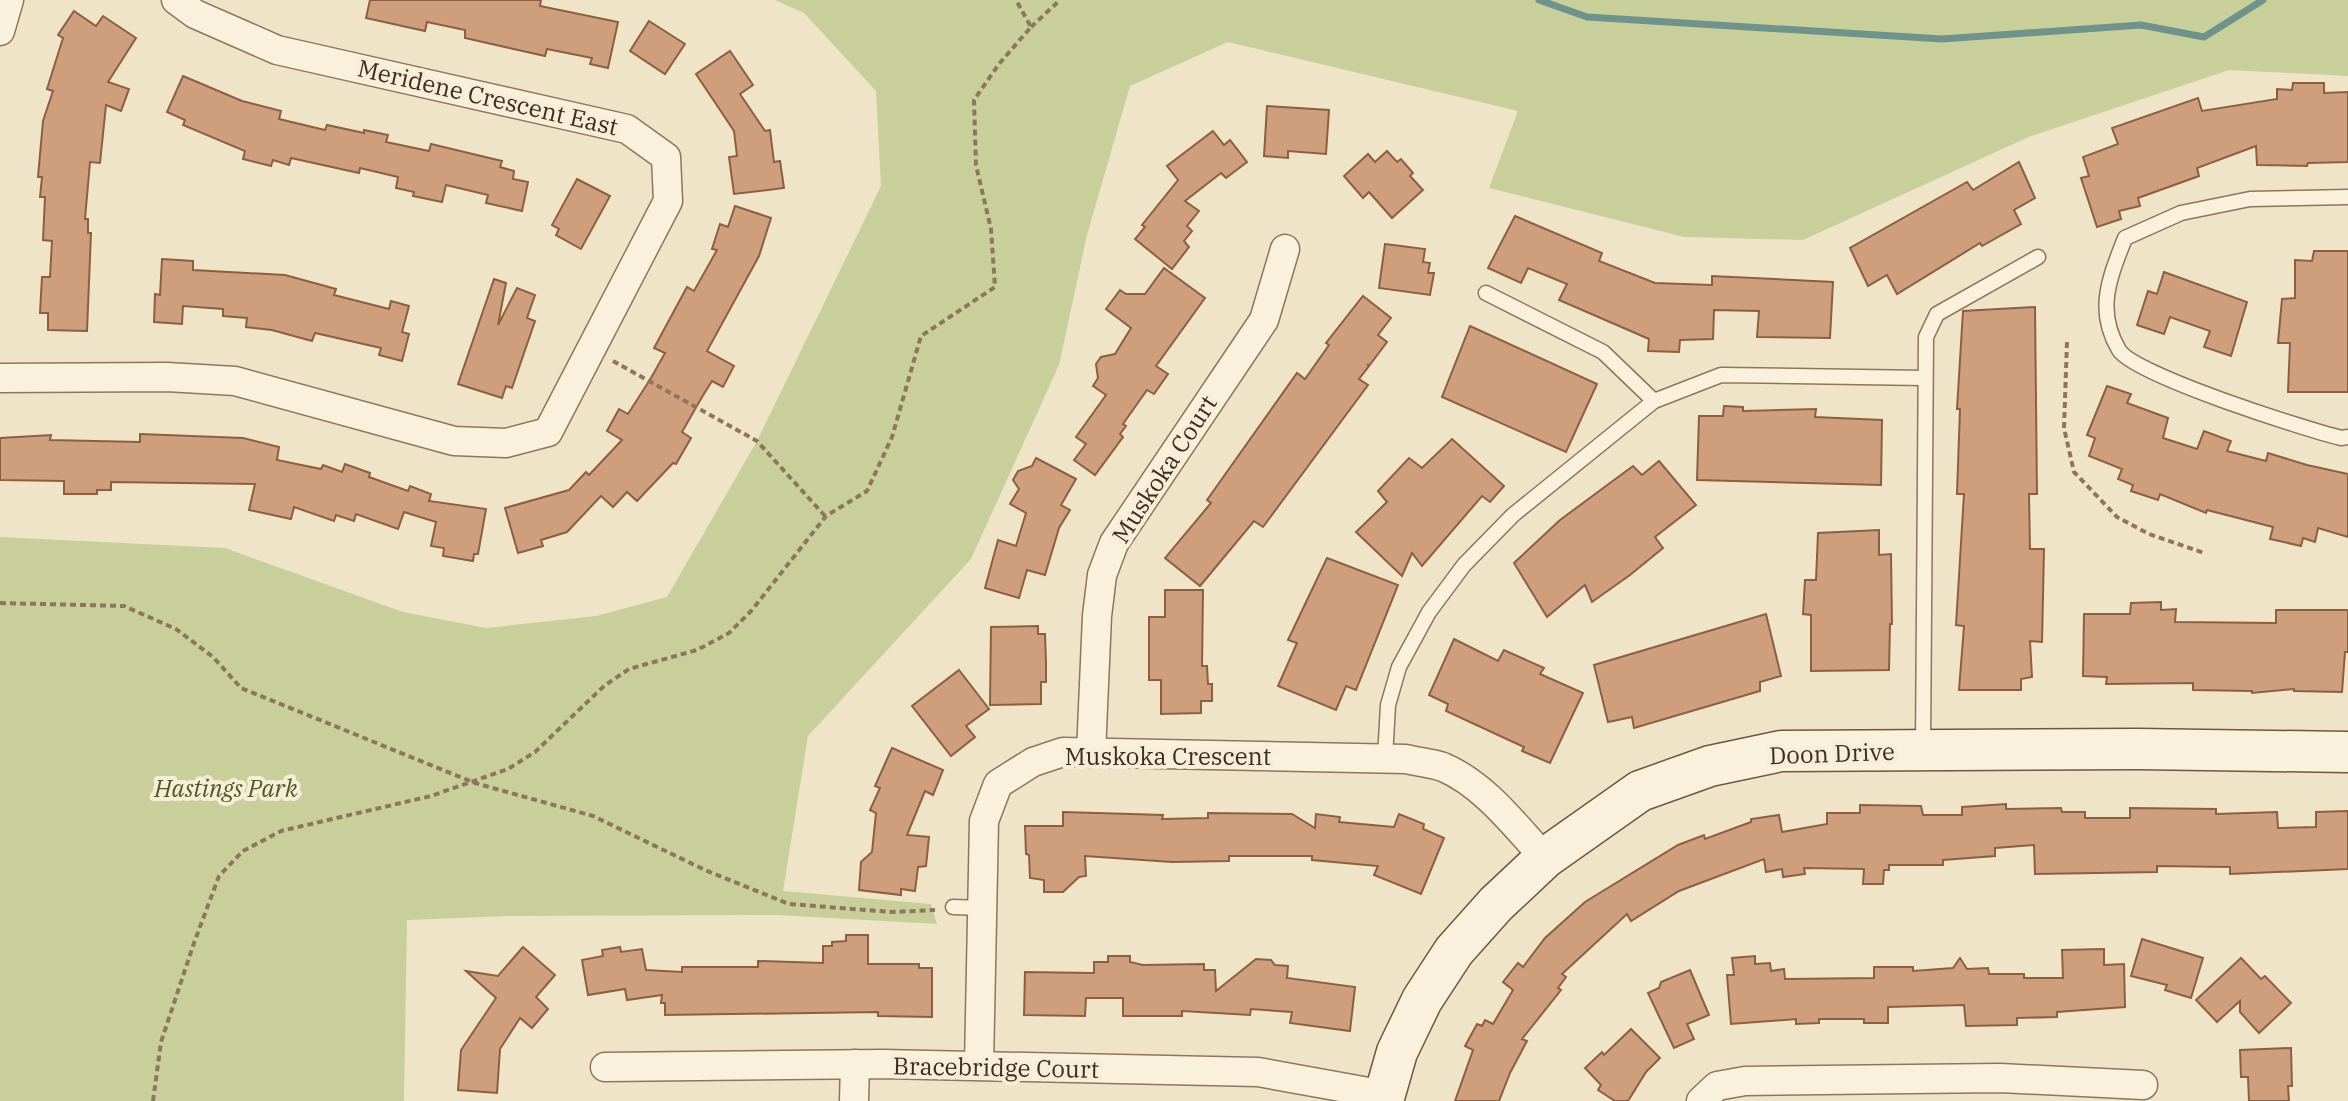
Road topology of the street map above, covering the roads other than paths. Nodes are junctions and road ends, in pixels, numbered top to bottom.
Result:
1 (9, 0) edge
2 (176, 0) edge
3 (0, 31) edge
4 (2348, 197) edge
5 (1285, 249) dead end
6 (2038, 257) dead end
7 (1486, 293) dead end
8 (0, 378) edge
9 (1925, 378) junction
10 (1654, 401) junction
11 (2348, 437) edge
12 (1923, 750) junction
13 (2348, 752) edge
14 (1091, 753) junction
15 (1385, 758) junction
16 (1545, 858) junction
17 (953, 907) road end
18 (982, 908) junction
19 (855, 1064) junction
20 (979, 1065) junction
21 (605, 1067) dead end
22 (2143, 1085) dead end
23 (1975, 1090) edge
24 (1384, 1098) edge
25 (854, 1101) edge
26 (1701, 1101) edge

1 - 3 street
2 - 8 street, Meridene Crescent East
4 - 11 lane
5 - 14 street, Muskoka Court
6 - 9 lane
7 - 10 lane
9 - 10 lane
9 - 12 lane
10 - 15 lane
12 - 13 street, Doon Drive
12 - 16 street, Doon Drive
14 - 15 street, Muskoka Crescent
14 - 18 street, Muskoka Crescent
15 - 16 street, Muskoka Crescent
16 - 24 street, Doon Drive
17 - 18 lane
18 - 20 street, Muskoka Crescent
19 - 20 street, Bracebridge Court
19 - 21 street, Bracebridge Court
19 - 25 street
20 - 24 street, Bracebridge Court
22 - 23 street
23 - 26 street

